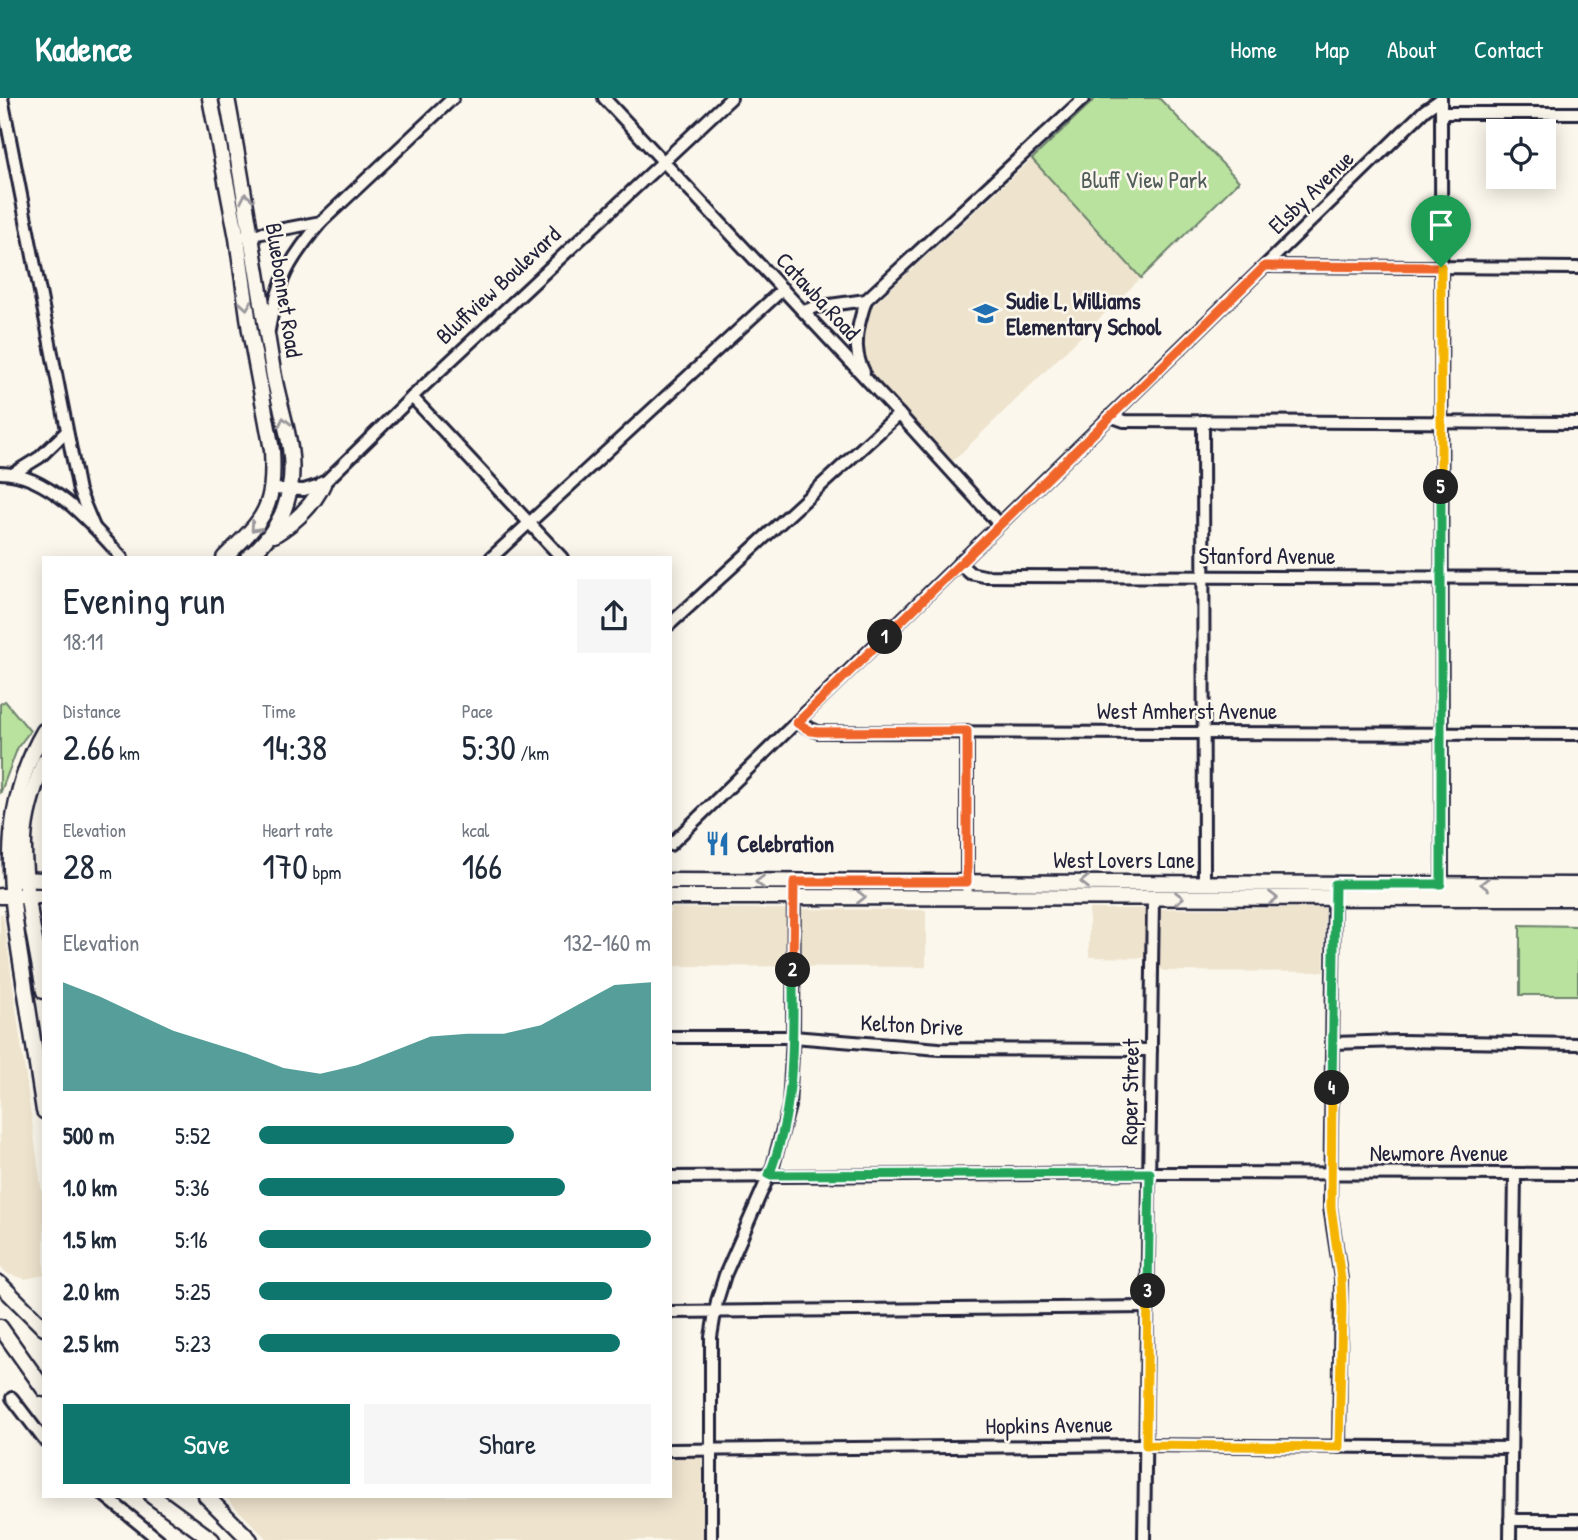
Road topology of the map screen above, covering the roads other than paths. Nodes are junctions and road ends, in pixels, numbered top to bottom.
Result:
1 (2, 98) edge
2 (210, 98) edge
3 (227, 98) edge
4 (453, 98) edge
5 (604, 98) edge
6 (732, 98) edge
7 (1084, 98) edge
8 (1441, 99) edge
9 (1441, 113) junction
10 (1578, 113) edge
11 (663, 160) junction
12 (321, 222) junction
13 (290, 230) junction
14 (253, 235) junction
15 (237, 238) junction
16 (296, 253) junction
17 (1265, 266) junction
18 (1441, 267) junction
19 (1578, 268) edge
20 (783, 289) junction
21 (866, 300) junction
22 (804, 311) junction
23 (268, 336) junction
24 (870, 384) junction
25 (412, 397) junction
26 (899, 414) junction
27 (1110, 416) junction
28 (1203, 421) junction
29 (1441, 422) junction
30 (1578, 423) edge
31 (66, 432) junction
32 (0, 473) edge
33 (14, 473) junction
34 (323, 484) junction
35 (272, 489) junction
36 (290, 489) junction
37 (529, 523) junction
38 (999, 524) junction
39 (94, 527) junction
40 (270, 537) junction
41 (120, 556) edge
42 (226, 556) edge
43 (250, 556) edge
44 (493, 556) edge
45 (560, 556) edge
46 (959, 563) junction
47 (1205, 576) junction
48 (1441, 578) junction
49 (1578, 578) edge
50 (672, 622) edge
51 (797, 723) junction
52 (967, 731) junction
53 (1205, 732) junction
54 (1442, 733) junction
55 (42, 734) edge
56 (1578, 734) edge
57 (42, 768) edge
58 (672, 843) edge
59 (4, 879) edge
60 (27, 879) junction
61 (42, 880) edge
62 (672, 881) edge
63 (1154, 882) junction
64 (1204, 882) junction
65 (1578, 885) edge
66 (794, 890) junction
67 (967, 890) junction
68 (1335, 891) junction
69 (1442, 891) junction
70 (1521, 891) junction
71 (5, 896) edge
72 (37, 896) edge
73 (672, 897) edge
74 (1153, 898) junction
75 (1204, 898) junction
76 (1578, 898) edge
77 (42, 964) edge
78 (672, 1037) edge
79 (793, 1037) junction
80 (38, 1040) edge
81 (1333, 1043) junction
82 (1578, 1044) edge
83 (1152, 1050) junction
84 (42, 1087) edge
85 (1150, 1173) junction
86 (1330, 1174) junction
87 (1515, 1174) junction
88 (1578, 1174) edge
89 (769, 1175) junction
90 (672, 1177) edge
91 (0, 1284) edge
92 (1148, 1307) junction
93 (715, 1311) junction
94 (672, 1312) edge
95 (37, 1313) edge
96 (0, 1327) edge
97 (42, 1386) edge
98 (12, 1398) dead end
99 (42, 1437) edge
100 (1146, 1445) junction
101 (1339, 1447) junction
102 (1511, 1448) junction
103 (672, 1450) edge
104 (711, 1450) junction
105 (108, 1498) edge
106 (155, 1498) edge
107 (208, 1498) edge
108 (1510, 1520) junction
109 (1578, 1520) edge
110 (159, 1540) edge
111 (212, 1540) edge
112 (250, 1540) edge
113 (711, 1540) edge
114 (1144, 1540) edge
115 (1510, 1540) edge

1 - 31 street
2 - 15 main road, Bluebonnet Road
14 -> 3 main road, Bluebonnet Road
4 - 12 street
5 - 11 street, Catawba Road
6 - 11 street, Bluffview Boulevard
7 - 21 street
8 - 9 street
8 - 17 street, Elsby Avenue
9 - 10 street
9 - 18 street
11 - 20 street, Catawba Road
11 - 25 street, Bluffview Boulevard
12 - 13 street
12 - 16 street
13 - 14 street
13 - 16 street
14 - 15 street
14 - 23 main road, Bluebonnet Road
15 -> 35 main road, Bluebonnet Road
16 - 23 street
17 - 18 street
17 - 27 street, Elsby Avenue
18 - 19 street
18 - 29 street
20 - 22 street, Catawba Road
20 - 37 street
21 - 22 street
21 - 24 street
22 - 24 street, Catawba Road
36 -> 23 main road, Bluebonnet Road
24 - 26 street, Catawba Road
25 - 34 street, Bluffview Boulevard
25 - 37 street
26 - 38 street, Catawba Road
26 - 50 street
27 - 28 street
27 - 38 street, Elsby Avenue
28 - 29 street
28 - 47 street
29 - 30 street
29 - 48 street
31 - 33 street
31 - 39 street
32 - 33 street
33 - 39 street
34 - 36 street
34 - 40 main road
35 - 36 street
35 -> 42 main road
36 - 40 main road
37 - 44 street
37 - 45 street
38 - 46 street, Elsby Avenue
39 - 41 street
40 - 43 main road
46 - 47 street, Stanford Avenue
46 - 51 street, Elsby Avenue
47 - 48 street, Stanford Avenue
47 - 53 street
48 - 49 street, Stanford Avenue
48 - 54 street
51 - 52 street, West Amherst Avenue
51 - 58 street, Elsby Avenue
52 - 53 street, West Amherst Avenue
52 - 67 street
53 - 54 street, West Amherst Avenue
53 - 64 street
54 - 56 street, West Amherst Avenue
54 - 69 street
55 - 59 main road
57 - 60 main road
59 - 60 main road
59 - 71 main road
60 - 61 main road
60 - 72 main road
66 -> 62 main road, West Lovers Lane
63 - 64 main road, West Lovers Lane
63 -> 67 main road, West Lovers Lane
63 - 74 main road
64 - 68 main road, West Lovers Lane
64 - 75 main road
65 - 70 main road, West Lovers Lane
66 - 67 main road, West Lovers Lane
66 - 73 main road, West Lovers Lane
66 - 79 street
67 - 74 main road, West Lovers Lane
68 - 69 main road, West Lovers Lane
75 -> 68 main road, West Lovers Lane
68 - 81 street
69 - 70 main road, West Lovers Lane
70 - 76 main road, West Lovers Lane
71 - 72 main road
71 - 80 main road
72 - 77 main road
74 -> 75 main road, West Lovers Lane
74 - 83 street, Roper Street
78 - 79 street, Kelton Drive
79 - 83 street, Kelton Drive
79 - 89 street
80 - 84 main road
81 - 82 street
81 - 86 street
83 - 85 street, Roper Street
85 - 86 street, Newmore Avenue
85 - 89 street, Newmore Avenue
85 - 92 street, Roper Street
86 - 87 street, Newmore Avenue
86 - 101 street
87 - 88 street, Newmore Avenue
87 - 102 street
89 - 90 street, Newmore Avenue
89 - 93 street
91 - 95 main road
92 - 93 street
92 - 100 street, Roper Street
93 - 94 street
93 - 104 street
96 - 97 main road
98 - 99 street
100 - 101 street, Hopkins Avenue
100 - 104 street, Hopkins Avenue
100 - 114 street, Roper Street
101 - 102 street, Hopkins Avenue
102 - 108 street
103 - 104 street, Hopkins Avenue
104 - 113 street
105 - 110 street
106 - 111 main road
107 - 112 main road
108 - 109 street
108 - 115 street

